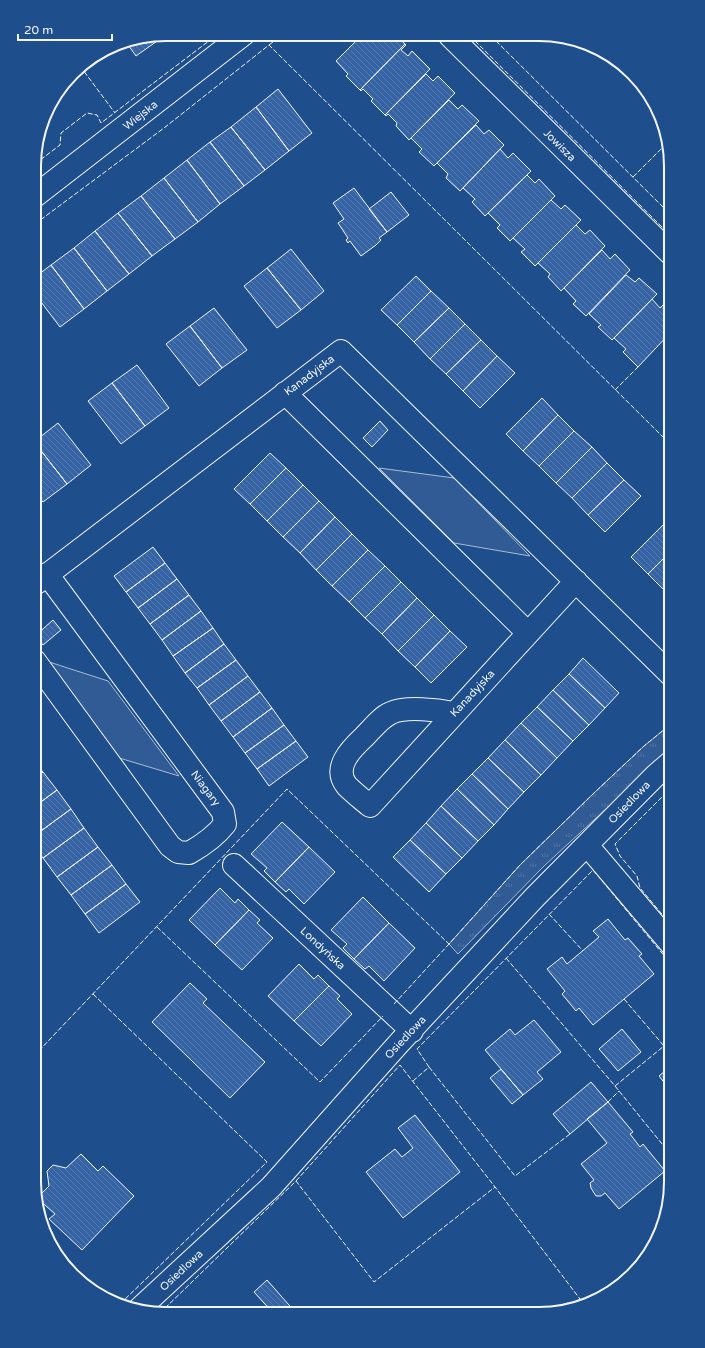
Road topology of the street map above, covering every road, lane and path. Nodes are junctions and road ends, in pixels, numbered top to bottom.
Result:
1 (235, 41) edge
2 (455, 41) edge
3 (41, 191) edge
4 (664, 247) edge
5 (285, 393) junction
6 (41, 579) edge
7 (576, 581) junction
8 (528, 633) junction
9 (664, 668) edge
10 (41, 669) edge
11 (454, 713) junction
12 (664, 768) edge
13 (587, 845) junction
14 (234, 865) dead end
15 (664, 936) edge
16 (412, 1031) junction
17 (143, 1305) edge

1 - 3 street, Wiejska
2 - 4 street, Jowisza
5 - 6 street, Kanadyjska
5 - 7 street, Kanadyjska
5 - 8 street
6 - 10 street, Niagary
7 - 8 street, Kanadyjska
7 - 9 street, Kanadyjska
8 - 11 street, Kanadyjska
11 - 11 street, Kanadyjska
12 - 13 street, Osiedlowa
13 - 15 street
13 - 16 street, Osiedlowa
14 - 16 street, Londyńska
16 - 17 street, Osiedlowa

